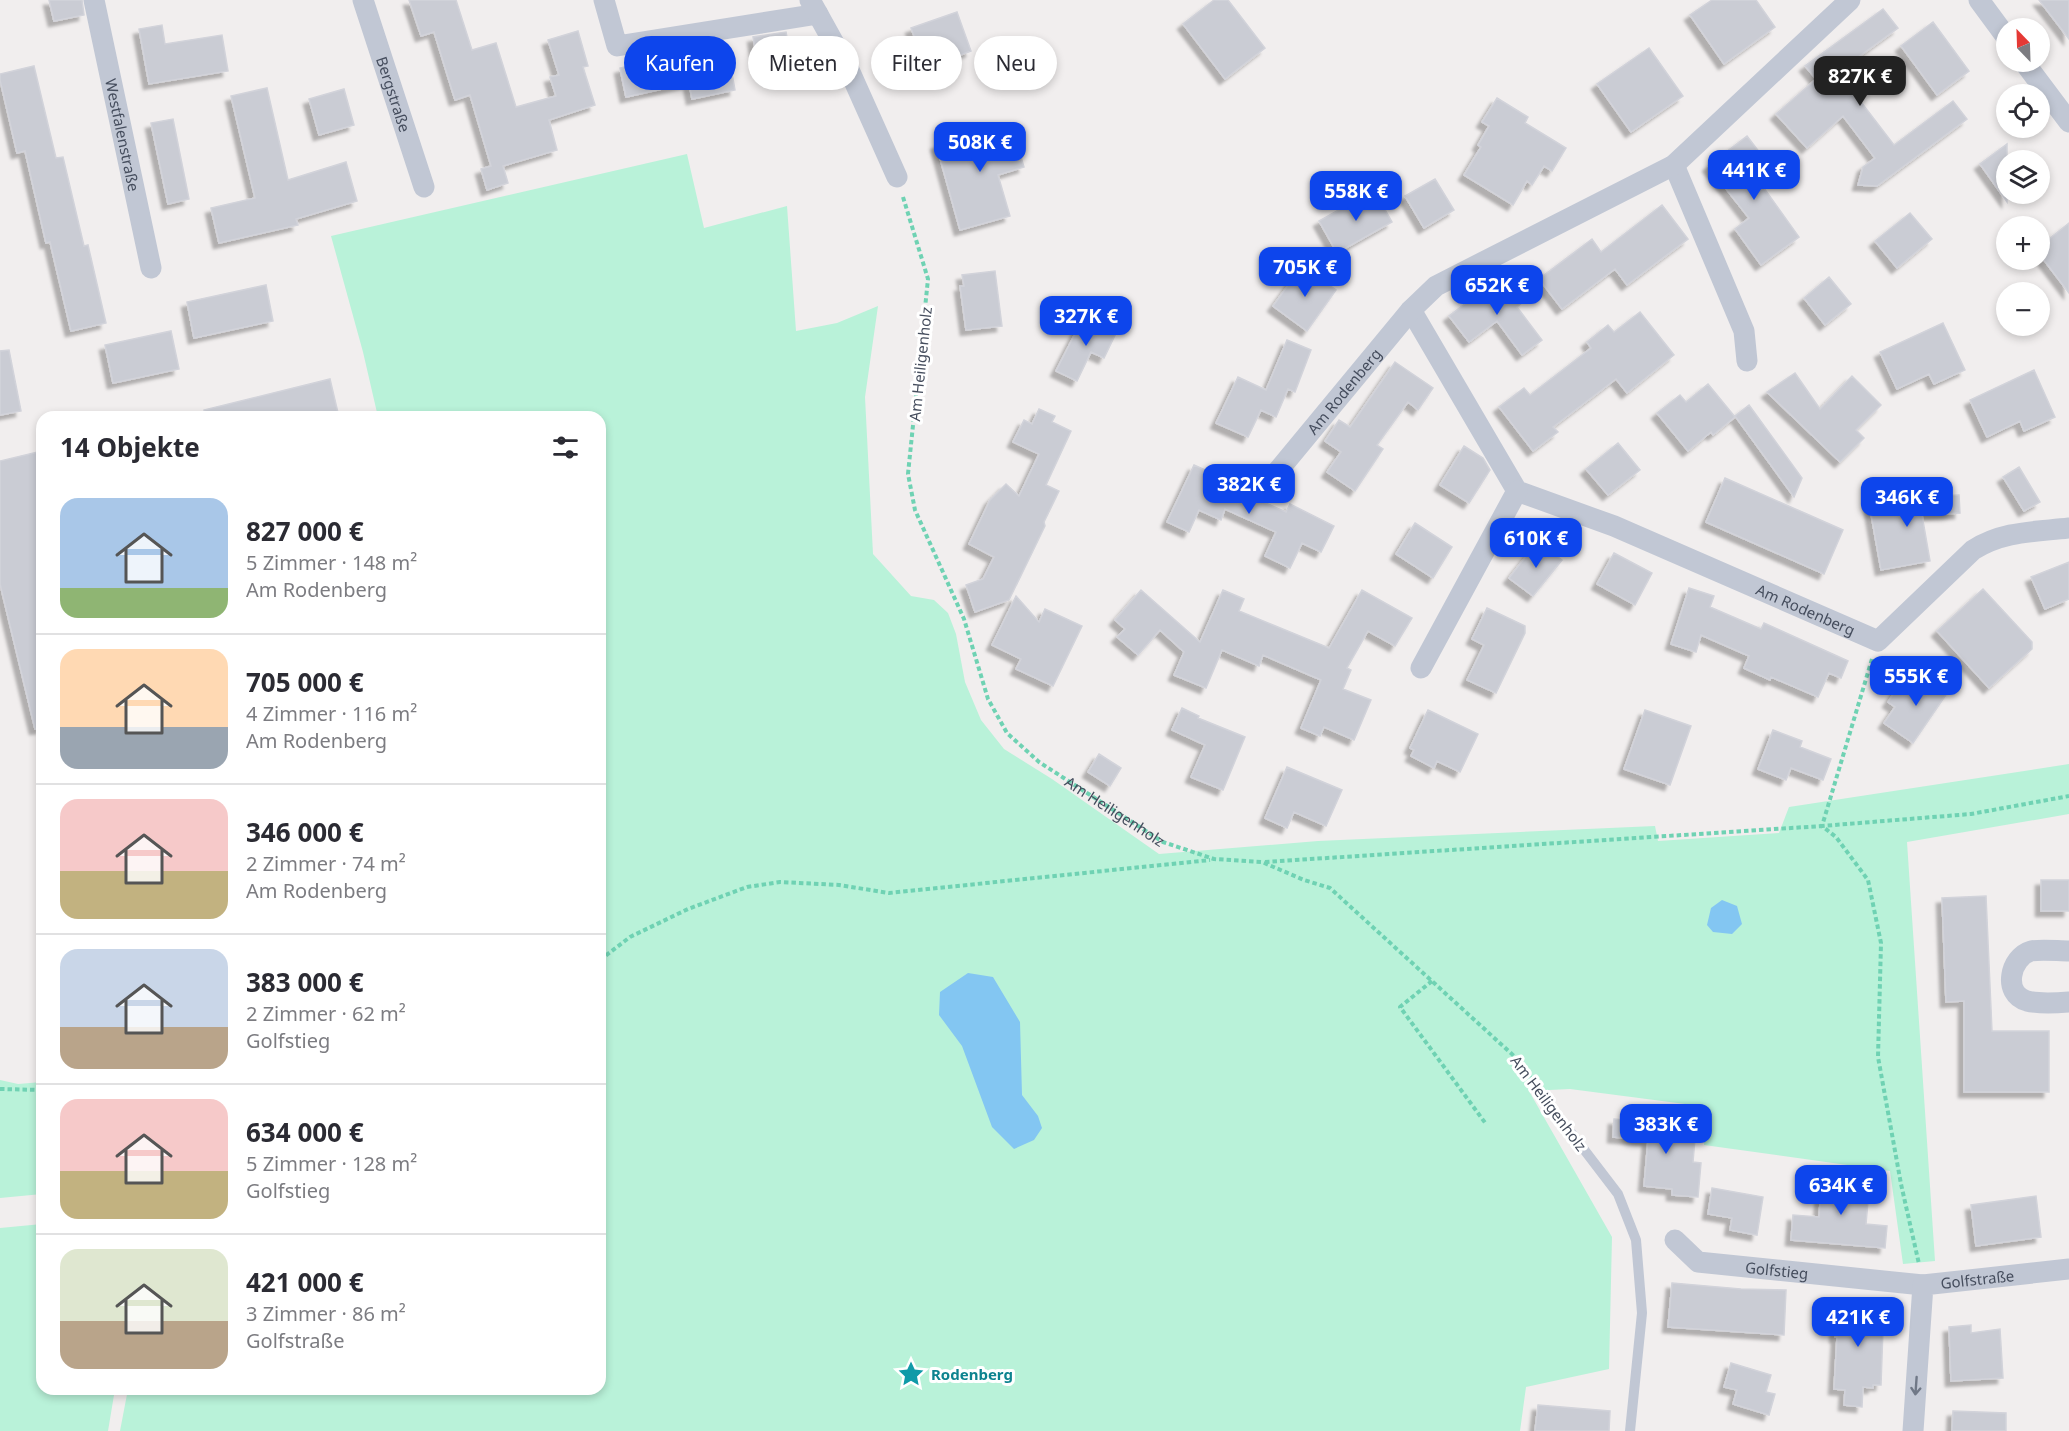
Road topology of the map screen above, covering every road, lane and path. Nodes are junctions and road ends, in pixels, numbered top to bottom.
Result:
1 (94, 0) edge
2 (363, 0) edge
3 (604, 0) edge
4 (1850, 0) edge
5 (1979, 0) edge
6 (814, 7) edge
7 (1996, 23) edge
8 (2032, 72) edge
9 (2069, 122) edge
10 (1674, 165) junction
11 (897, 177) joint
12 (424, 187) dead end
13 (151, 268) dead end
14 (1411, 310) junction
15 (1747, 361) dead end
16 (1278, 472) dead end
17 (1517, 491) junction
18 (2069, 528) edge
19 (1878, 641) junction
20 (1421, 668) dead end
21 (2069, 796) edge
22 (1822, 826) junction
23 (1214, 859) junction
24 (1262, 862) junction
25 (2069, 951) edge
26 (606, 955) edge
27 (1432, 981) junction
28 (2069, 1002) edge
29 (0, 1089) edge
30 (36, 1090) edge
31 (1486, 1124) dead end
32 (1566, 1126) joint
33 (1675, 1240) dead end
34 (2069, 1269) edge
35 (1923, 1285) junction
36 (1630, 1431) edge
37 (1913, 1431) edge

1 - 13 street, Westfalenstraße
2 - 12 street, Bergstraße
3 - 6 street
4 - 10 street, Am Rodenberg
5 - 7 street
6 - 11 street
8 - 9 street
10 - 14 street, Am Rodenberg
10 - 15 street
11 - 23 path, Am Heiligenholz
14 - 16 street, Am Rodenberg
14 - 17 street
17 - 19 street, Am Rodenberg
17 - 20 street
18 - 19 street
19 - 22 path
21 - 22 path
22 - 24 path
22 - 35 path
23 - 24 path, Am Heiligenholz
23 - 26 path
24 - 27 path, Am Heiligenholz
25 - 28 street
27 - 31 path
27 - 32 path, Am Heiligenholz
29 - 30 path
32 - 36 lane, Am Heiligenholz
33 - 35 street, Golfstieg
34 - 35 street, Golfstraße
35 -> 37 street, Golfstraße

